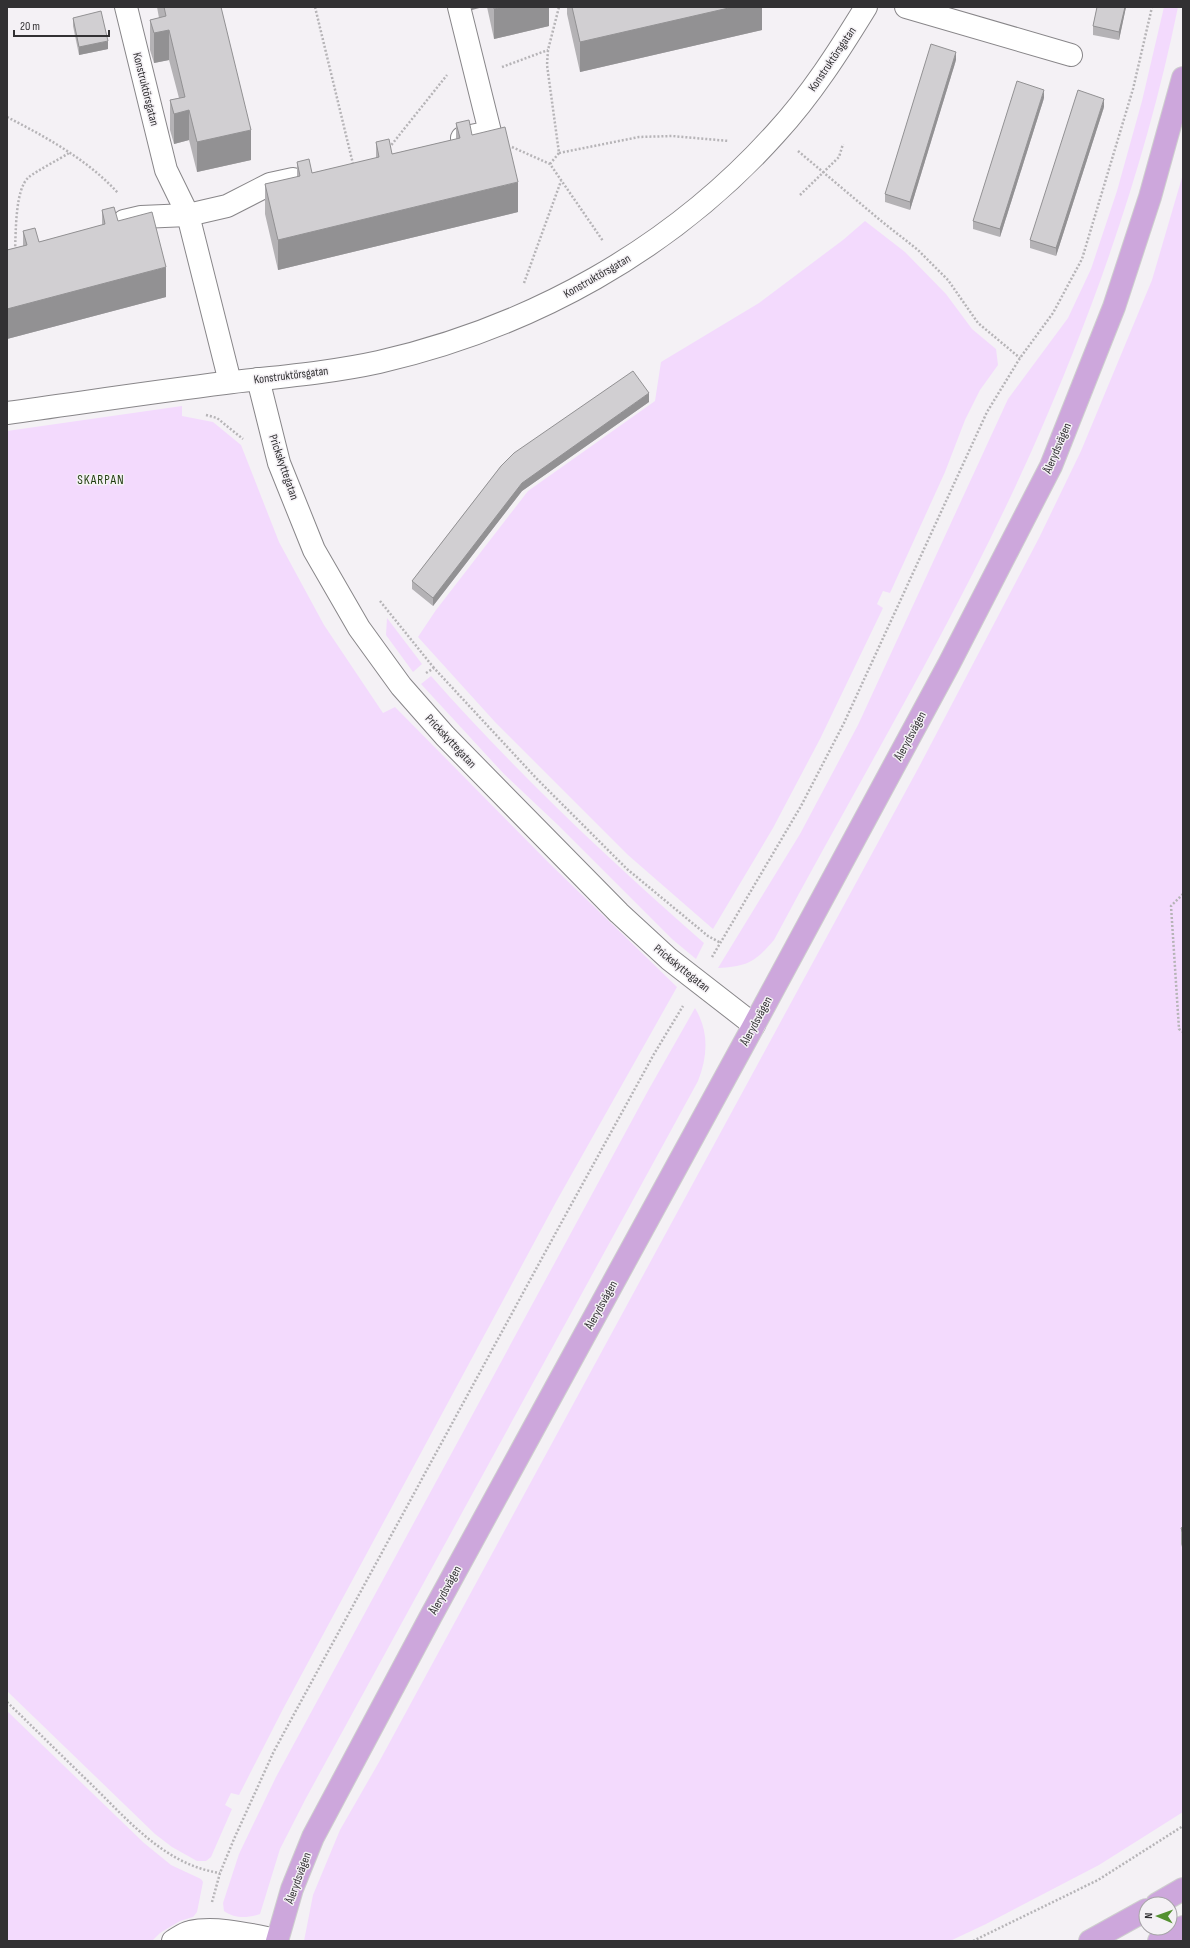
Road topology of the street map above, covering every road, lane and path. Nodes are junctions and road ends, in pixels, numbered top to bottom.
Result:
1 (126, 7) edge
2 (315, 7) edge
3 (459, 7) edge
4 (559, 7) edge
5 (866, 7) edge
6 (906, 7) edge
7 (469, 46) junction
8 (548, 50) junction
9 (1071, 55) dead end
10 (477, 75) junction
11 (1183, 78) edge
12 (7, 117) edge
13 (490, 132) junction
14 (769, 140) junction
15 (443, 143) edge
16 (844, 144) dead end
17 (386, 152) edge
18 (559, 153) junction
19 (69, 154) junction
20 (353, 164) joint
21 (550, 164) junction
22 (824, 173) junction
23 (561, 181) junction
24 (800, 195) dead end
25 (188, 215) junction
26 (131, 220) junction
27 (108, 226) edge
28 (15, 250) edge
29 (618, 265) junction
30 (523, 285) dead end
31 (1020, 358) dead end
32 (258, 379) junction
33 (230, 382) junction
34 (7, 413) edge
35 (380, 601) dead end
36 (434, 668) dead end
37 (1183, 894) edge
38 (754, 1025) junction
39 (1183, 1032) edge
40 (7, 1702) edge
41 (1183, 1826) edge
42 (220, 1873) dead end
43 (1183, 1889) edge
44 (1171, 1896) edge
45 (1138, 1914) edge
46 (1183, 1927) edge
47 (173, 1941) edge
48 (277, 1941) edge
49 (973, 1941) edge
50 (1090, 1941) edge
51 (1159, 1941) edge

1 - 25 street, Konstruktörsgatan
2 - 20 path
3 - 7 street
4 - 8 path
5 - 14 street, Konstruktörsgatan
6 - 9 street
7 - 10 street
7 - 17 path
8 - 10 path
8 - 18 path
10 - 13 street
11 - 38 main road, Ålerydsvägen
12 - 19 path
13 - 15 street
13 - 21 path
14 - 18 path
14 - 22 path
14 - 29 street, Konstruktörsgatan
16 - 22 path
18 - 21 path
19 - 26 path
19 - 28 path
20 - 25 street
21 - 23 path
22 - 24 path
22 - 31 path
23 - 29 path
23 - 30 path
25 - 26 street
25 - 33 street, Konstruktörsgatan
26 - 27 street
29 - 32 street, Konstruktörsgatan
32 - 33 street, Konstruktörsgatan
32 - 38 street, Prickskyttegatan
33 - 34 street, Konstruktörsgatan
35 - 36 path
37 - 39 path
38 - 48 main road, Ålerydsvägen
40 - 42 path
41 - 49 path
43 - 44 main road
45 - 50 main road
46 - 51 main road
47 - 48 street

